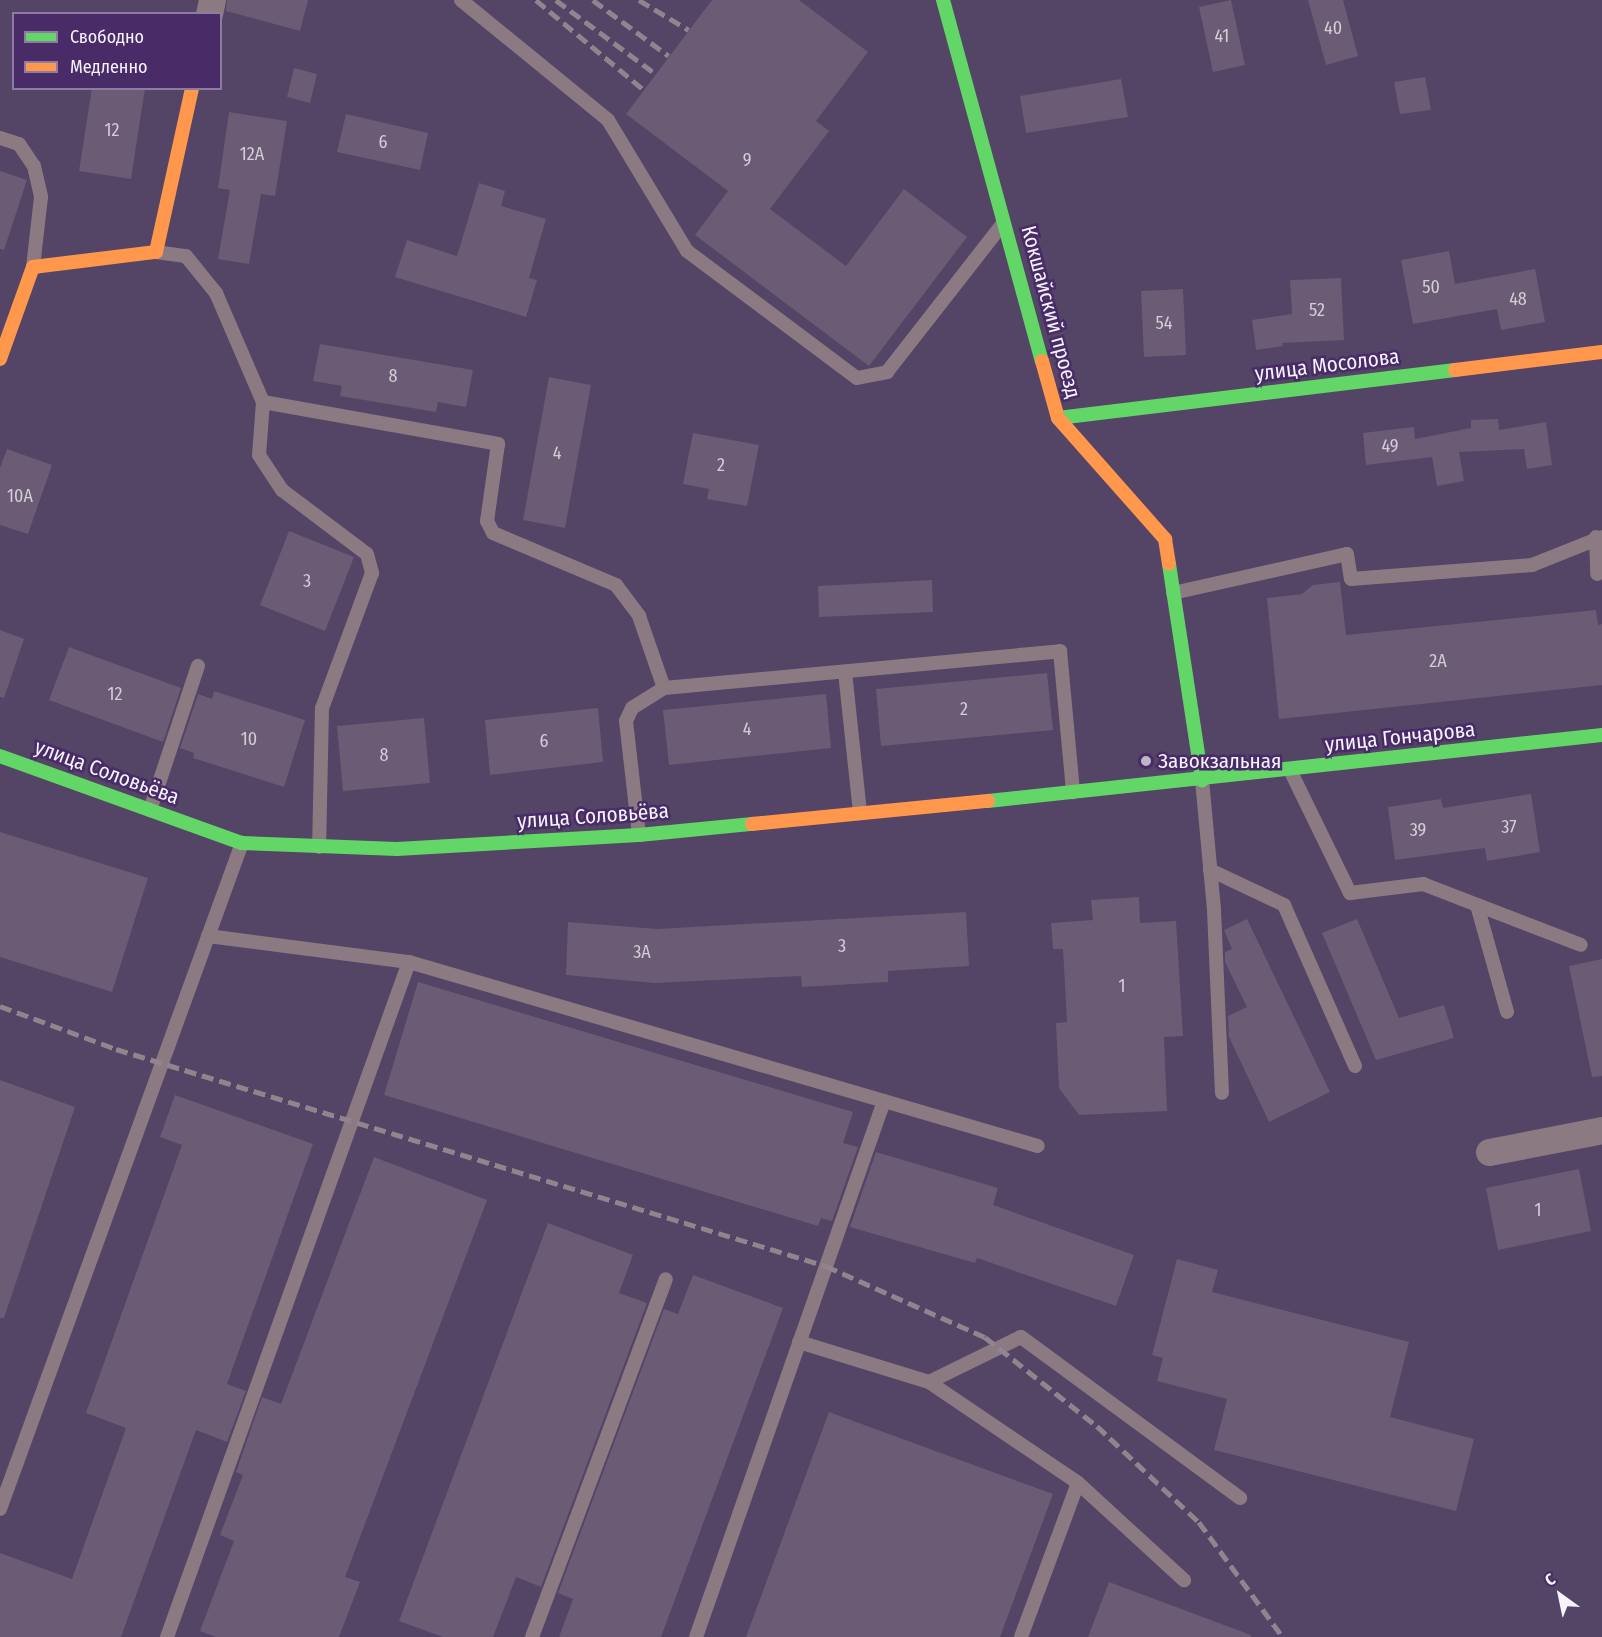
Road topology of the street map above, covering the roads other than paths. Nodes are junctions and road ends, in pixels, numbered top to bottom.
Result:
1 (461, 0) edge
2 (943, 0) edge
3 (192, 90) edge
4 (0, 138) edge
5 (1005, 221) junction
6 (156, 252) junction
7 (33, 267) junction
8 (1602, 352) edge
9 (0, 359) edge
10 (263, 402) junction
11 (1058, 418) junction
12 (1599, 537) edge
13 (1598, 574) dead end
14 (1173, 593) junction
15 (198, 666) dead end
16 (845, 672) junction
17 (664, 688) junction
18 (1602, 735) edge
19 (0, 756) edge
20 (1290, 770) junction
21 (1202, 780) junction
22 (1073, 792) junction
23 (150, 810) junction
24 (860, 813) junction
25 (639, 835) junction
26 (242, 843) junction
27 (319, 849) junction
28 (1210, 870) junction
29 (1477, 905) junction
30 (208, 936) junction
31 (1581, 945) dead end
32 (409, 962) junction
33 (1507, 1012) dead end
34 (1355, 1066) dead end
35 (1222, 1093) dead end
36 (884, 1101) junction
37 (1602, 1130) edge
38 (1038, 1146) dead end
39 (1489, 1152) dead end
40 (666, 1279) dead end
41 (800, 1342) junction
42 (929, 1382) junction
43 (1077, 1483) junction
44 (1240, 1498) dead end
45 (0, 1509) edge
46 (1184, 1580) dead end
47 (167, 1637) edge
48 (532, 1637) edge
49 (696, 1637) edge
50 (1021, 1637) edge

1 - 5 lane
2 - 5 street, Кокшайский проезд
3 - 6 street
4 - 7 lane
5 - 11 street, Кокшайский проезд
6 - 7 street
6 - 10 lane
7 - 9 street
8 - 11 street, улица Мосолова
10 - 17 lane
10 - 27 lane
11 - 14 street, Кокшайский проезд
12 - 13 lane
12 - 14 lane
14 - 21 street, Кокшайский проезд
15 - 23 lane
16 - 17 lane
16 - 22 lane
16 - 24 lane
17 - 25 lane
18 - 20 street, улица Гончарова
19 - 23 street, улица Соловьёва
20 - 21 street, улица Гончарова
20 - 29 lane
21 - 22 street, улица Соловьёва
21 - 28 lane
22 - 24 street, улица Соловьёва
23 - 26 street, улица Соловьёва
24 - 25 street, улица Соловьёва
25 - 27 street, улица Соловьёва
26 - 27 street, улица Соловьёва
26 - 30 lane
28 - 34 lane
28 - 35 lane
29 - 31 lane
29 - 33 lane
30 - 32 lane
30 - 45 lane
32 - 36 lane
32 - 47 lane
36 - 38 lane
36 - 41 lane
37 - 39 street
40 - 48 lane
41 - 42 lane
41 - 49 lane
42 - 43 lane
42 - 44 lane
43 - 46 lane
43 - 50 lane

